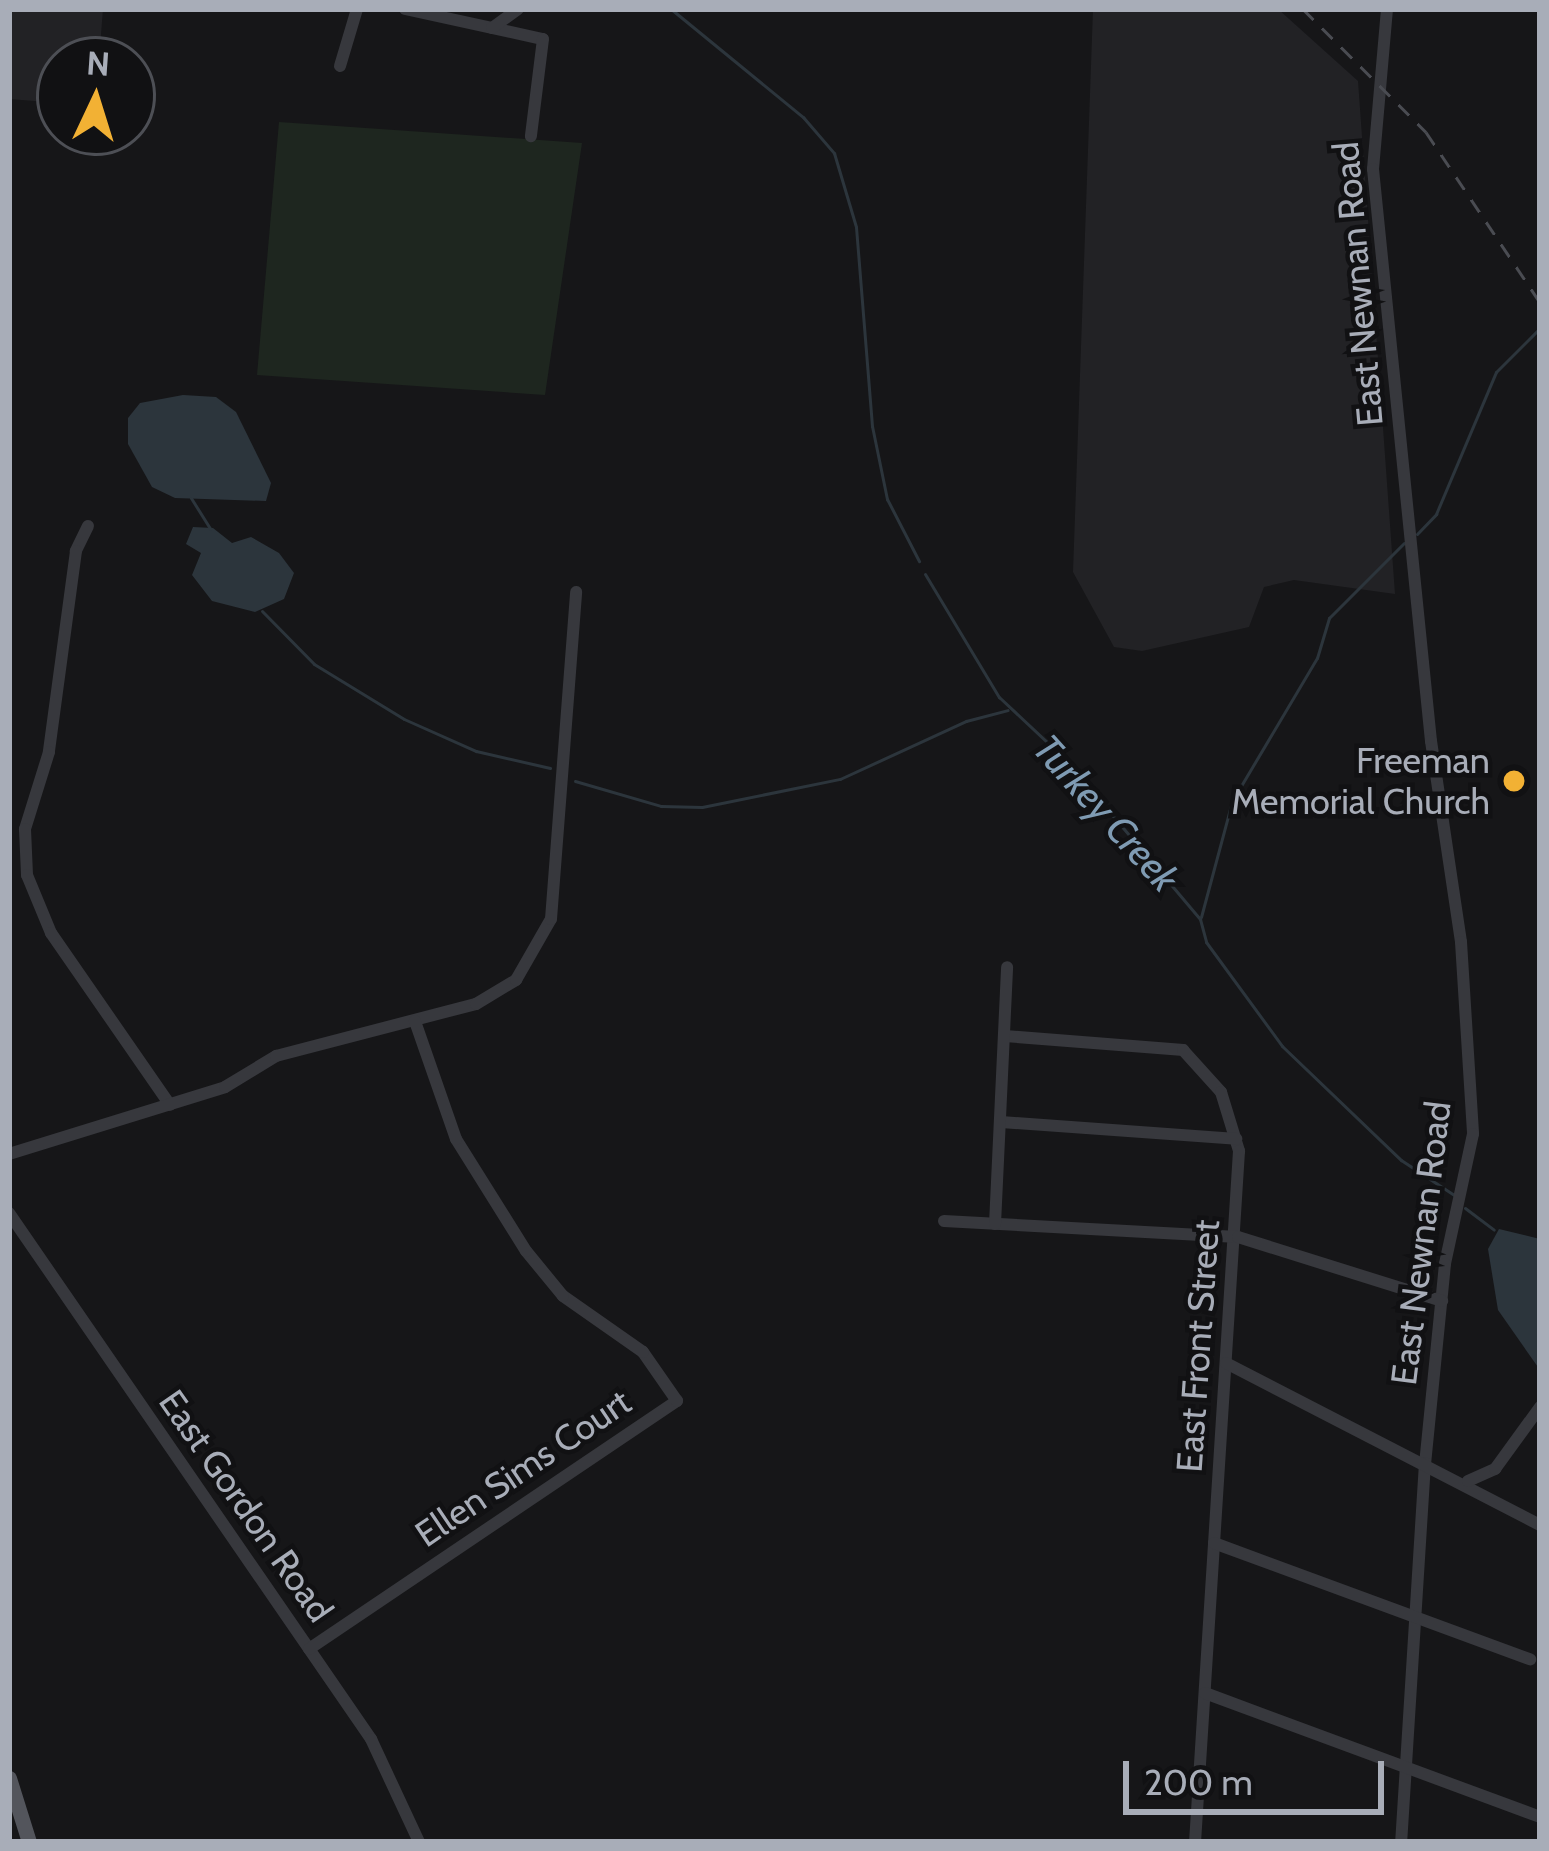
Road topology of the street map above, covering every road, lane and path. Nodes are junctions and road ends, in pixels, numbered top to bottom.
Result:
1 (357, 9) edge
2 (405, 9) edge
3 (518, 9) edge
4 (1387, 9) edge
5 (492, 28) junction
6 (340, 66) dead end
7 (531, 136) dead end
8 (88, 526) dead end
9 (576, 592) dead end
10 (1007, 967) dead end
11 (416, 1021) junction
12 (1005, 1036) junction
13 (170, 1105) junction
14 (1001, 1122) junction
15 (1236, 1139) junction
16 (9, 1154) edge
17 (9, 1213) edge
18 (944, 1221) dead end
19 (995, 1224) junction
20 (1238, 1237) junction
21 (1442, 1301) junction
22 (1226, 1363) junction
23 (1540, 1407) edge
24 (1425, 1463) junction
25 (1468, 1481) junction
26 (1540, 1525) edge
27 (1214, 1543) junction
28 (1420, 1616) junction
29 (309, 1648) junction
30 (1530, 1659) dead end
31 (1205, 1693) junction
32 (1405, 1764) junction
33 (9, 1778) edge
34 (1540, 1817) edge
35 (29, 1842) edge
36 (419, 1842) edge
37 (1195, 1842) edge
38 (1401, 1842) edge

1 - 6 street
2 - 5 street
3 - 5 street
4 - 21 street, East Newnan Road
5 - 7 street
8 - 13 street
9 - 11 street
10 - 12 street
11 - 13 street
11 - 29 street, Ellen Sims Court
12 - 14 street
12 - 15 street, East Front Street
13 - 16 street
14 - 15 street
14 - 19 street
15 - 20 street, East Front Street
17 - 29 street, East Gordon Road
18 - 19 street
19 - 20 street
20 - 21 street
20 - 22 street, East Front Street
21 - 24 street, East Newnan Road
22 - 24 street
22 - 27 street, East Front Street
23 - 25 street
24 - 25 street
24 - 28 street, East Newnan Road
25 - 26 street
27 - 28 street
27 - 31 street, East Front Street
28 - 30 street
28 - 32 street, East Newnan Road
29 - 36 street, East Gordon Road
31 - 32 street
31 - 37 street, East Front Street
32 - 34 street
32 - 38 street, East Newnan Road
33 - 35 main road

